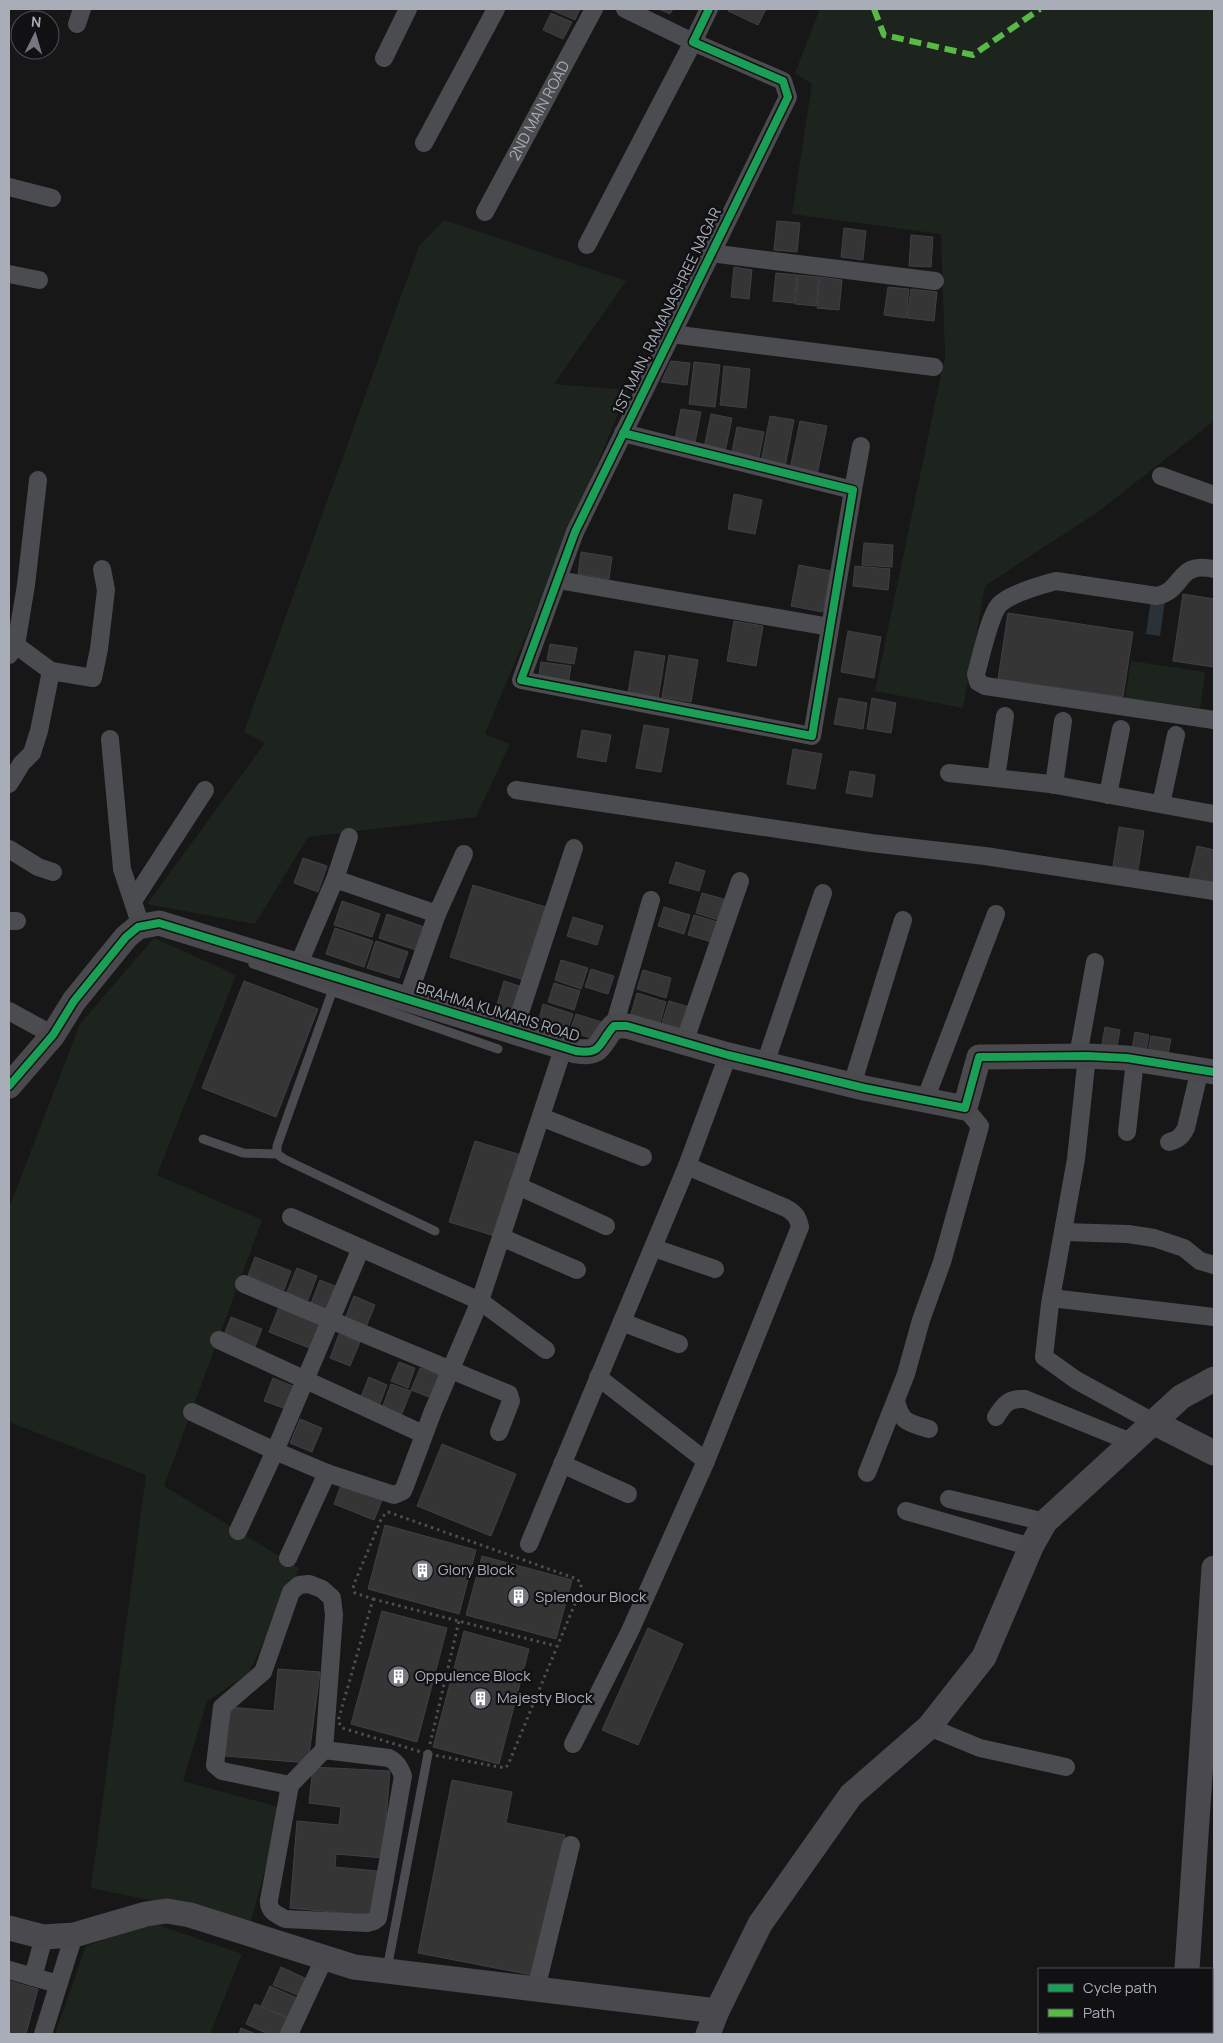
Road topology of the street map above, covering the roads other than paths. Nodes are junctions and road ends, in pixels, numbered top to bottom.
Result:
1 (408, 9) edge
2 (496, 9) edge
3 (594, 9) edge
4 (625, 9) edge
5 (708, 9) edge
6 (693, 42) junction
7 (384, 58) dead end
8 (424, 143) dead end
9 (9, 187) edge
10 (52, 198) dead end
11 (485, 212) dead end
12 (587, 245) dead end
13 (710, 253) junction
14 (9, 274) edge
15 (39, 280) dead end
16 (935, 281) dead end
17 (671, 334) junction
18 (934, 367) dead end
19 (623, 433) junction
20 (861, 446) dead end
21 (1161, 476) dead end
22 (38, 480) dead end
23 (853, 490) junction
24 (1214, 495) edge
25 (102, 569) dead end
26 (1214, 569) edge
27 (558, 580) junction
28 (830, 627) junction
29 (11, 646) edge
30 (51, 671) junction
31 (1005, 716) dead end
32 (1214, 720) edge
33 (1063, 722) dead end
34 (1121, 729) dead end
35 (1176, 736) dead end
36 (110, 739) dead end
37 (949, 773) dead end
38 (996, 778) junction
39 (9, 784) edge
40 (1054, 785) junction
41 (205, 790) dead end
42 (516, 790) dead end
43 (1108, 795) junction
44 (1161, 804) junction
45 (1214, 814) edge
46 (349, 838) dead end
47 (9, 848) edge
48 (574, 848) dead end
49 (464, 854) dead end
50 (53, 872) dead end
51 (335, 879) junction
52 (740, 881) dead end
53 (1214, 891) edge
54 (823, 894) dead end
55 (651, 900) dead end
56 (133, 901) junction
57 (437, 914) junction
58 (996, 914) dead end
59 (903, 920) dead end
60 (141, 926) junction
61 (242, 961) dead end
62 (1095, 962) dead end
63 (298, 966) junction
64 (332, 992) junction
65 (407, 999) junction
66 (9, 1010) edge
67 (614, 1026) junction
68 (53, 1035) junction
69 (506, 1040) junction
70 (684, 1042) junction
71 (564, 1046) junction
72 (728, 1055) junction
73 (1082, 1056) junction
74 (1135, 1060) junction
75 (765, 1064) junction
76 (1207, 1071) edge
77 (852, 1085) junction
78 (9, 1086) edge
79 (925, 1100) junction
80 (965, 1108) junction
81 (541, 1117) junction
82 (1127, 1132) dead end
83 (203, 1139) dead end
84 (1169, 1142) dead end
85 (277, 1154) junction
86 (643, 1157) dead end
87 (688, 1166) junction
88 (518, 1186) junction
89 (290, 1217) dead end
90 (606, 1226) dead end
91 (435, 1231) dead end
92 (1063, 1232) junction
93 (501, 1237) junction
94 (361, 1248) junction
95 (654, 1248) junction
96 (1214, 1265) edge
97 (714, 1269) dead end
98 (577, 1270) dead end
99 (244, 1284) dead end
100 (1052, 1298) junction
101 (480, 1301) junction
102 (1214, 1317) edge
103 (330, 1320) junction
104 (622, 1322) junction
105 (219, 1340) dead end
106 (679, 1344) dead end
107 (546, 1350) dead end
108 (449, 1371) junction
109 (598, 1377) junction
110 (305, 1379) junction
111 (1214, 1379) edge
112 (896, 1401) junction
113 (192, 1412) dead end
114 (996, 1417) dead end
115 (1154, 1422) junction
116 (929, 1428) dead end
117 (499, 1432) dead end
118 (423, 1434) junction
119 (1132, 1442) junction
120 (275, 1451) junction
121 (1214, 1453) edge
122 (706, 1461) junction
123 (562, 1464) junction
124 (327, 1473) junction
125 (867, 1473) dead end
126 (628, 1494) dead end
127 (949, 1499) dead end
128 (906, 1511) dead end
129 (1045, 1522) junction
130 (238, 1531) dead end
131 (529, 1544) dead end
132 (1031, 1547) junction
133 (288, 1558) dead end
134 (1214, 1568) edge
135 (929, 1727) junction
136 (573, 1744) dead end
137 (324, 1750) junction
138 (428, 1754) road end
139 (1066, 1767) dead end
140 (290, 1785) junction
141 (571, 1845) dead end
142 (279, 1916) junction
143 (9, 1928) edge
144 (74, 1935) junction
145 (44, 1937) junction
146 (272, 1940) junction
147 (325, 1957) junction
148 (1187, 1968) edge
149 (9, 1970) edge
150 (386, 1972) junction
151 (33, 1977) junction
152 (58, 1984) junction
153 (536, 1989) junction
154 (717, 2011) junction
155 (43, 2034) edge
156 (289, 2034) edge
157 (708, 2034) edge

1 - 7 street
2 - 8 street
3 - 11 street, 2ND MAIN ROAD
4 - 6 street, 1ST MAIN, RAMANASHREE NAGAR
5 - 6 street
6 - 12 street
6 - 13 street, 1ST MAIN, RAMANASHREE NAGAR
9 - 10 street
13 - 16 street
13 - 17 street, 1ST MAIN, RAMANASHREE NAGAR
14 - 15 street
17 - 18 street
17 - 19 street, 1ST MAIN, RAMANASHREE NAGAR
19 - 23 street
19 - 27 street, 1ST MAIN, RAMANASHREE NAGAR
20 - 23 street
21 - 24 street
22 - 29 street
23 - 28 street
25 - 30 street
26 - 32 street
27 - 28 street
27 - 28 street, 1ST MAIN, RAMANASHREE NAGAR
29 - 30 street
30 - 39 street
31 - 38 street
33 - 40 street
34 - 43 street
35 - 44 street
36 - 56 street
37 - 38 street
38 - 40 street
40 - 43 street
41 - 56 street
42 - 53 street
43 - 44 street
44 - 45 street
46 - 51 street
47 - 50 street
48 - 69 street
49 - 57 street
51 - 57 street
51 - 63 street
52 - 70 street
54 - 75 street
55 - 67 street
56 - 60 street
57 - 65 street
58 - 79 street
59 - 77 street
60 - 63 street, BRAHMA KUMARIS ROAD
60 - 68 street
61 - 64 lane
62 - 73 street
63 - 65 street, BRAHMA KUMARIS ROAD
64 - 69 lane
64 - 85 lane
65 - 69 street, BRAHMA KUMARIS ROAD
66 - 68 street
67 - 70 street
67 - 71 street, BRAHMA KUMARIS ROAD
68 - 78 street
69 - 71 street, BRAHMA KUMARIS ROAD
70 - 72 street
71 - 81 street
72 - 75 street
72 - 87 street
73 - 74 street
73 - 80 street
73 - 92 street
74 - 76 street
74 - 82 street
75 - 77 street
76 - 84 street
77 - 79 street
79 - 80 street
80 - 112 street
81 - 86 street
81 - 88 street
83 - 85 lane
85 - 91 lane
87 - 95 street
87 - 122 street
88 - 90 street
88 - 93 street
89 - 94 street
92 - 96 street
92 - 100 street
93 - 98 street
93 - 101 street
94 - 101 street
94 - 103 street
95 - 97 street
95 - 104 street
99 - 103 street
100 - 102 street
100 - 115 street
101 - 107 street
101 - 108 street
103 - 108 street
103 - 110 street
104 - 106 street
104 - 109 street
105 - 110 street
108 - 117 street
108 - 118 street
109 - 122 street
109 - 123 street
110 - 118 street
110 - 120 street
111 - 115 street
112 - 116 street
112 - 125 street
113 - 120 street
114 - 119 street
115 - 119 street
115 - 121 street
118 - 124 street
119 - 129 street
120 - 124 street
120 - 130 street
122 - 136 street
123 - 126 street
123 - 131 street
124 - 133 street
127 - 129 street
128 - 132 street
129 - 132 street
132 - 135 street
134 - 148 street
135 - 139 street
135 - 154 street
137 - 140 street
137 - 140 street
137 - 142 street
138 - 150 lane
140 - 142 street
141 - 153 street
142 - 146 street
143 - 145 street
144 - 145 street
144 - 146 street
144 - 152 street
145 - 151 street
146 - 147 street
147 - 150 street
147 - 156 street
149 - 151 street
150 - 153 street
151 - 152 street
152 - 155 street
153 - 154 street
154 - 157 street

